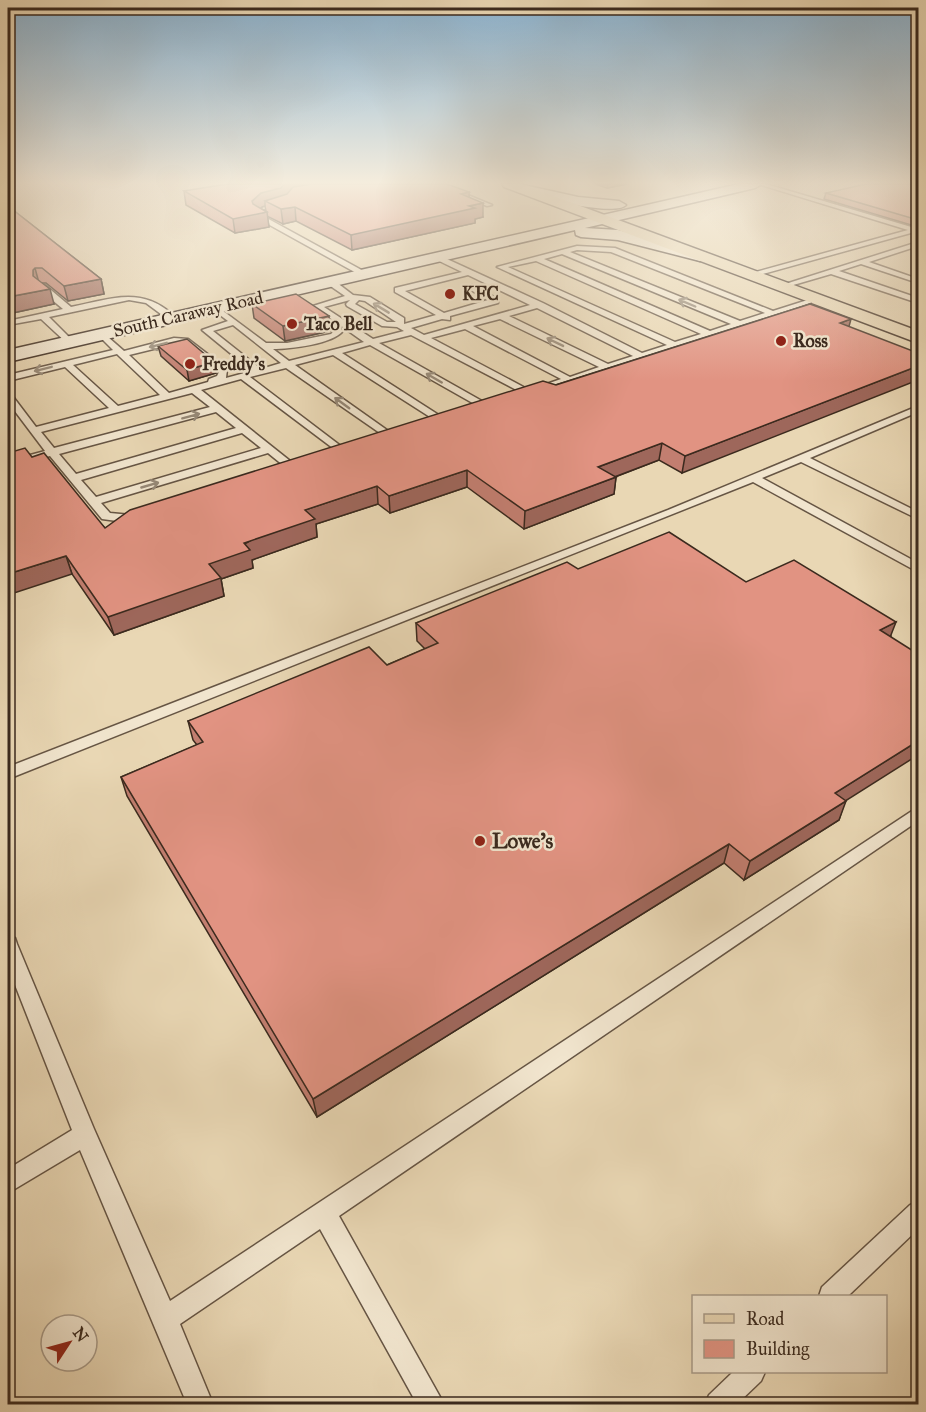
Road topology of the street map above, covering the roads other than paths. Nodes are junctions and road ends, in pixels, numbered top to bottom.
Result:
1 (320, 250) edge
2 (462, 250) edge
3 (570, 250) edge
4 (610, 250) edge
5 (674, 250) edge
6 (687, 250) edge
7 (694, 250) edge
8 (846, 250) edge
9 (899, 250) edge
10 (563, 252) junction
11 (889, 253) junction
12 (436, 256) junction
13 (911, 256) dead end
14 (536, 258) junction
15 (711, 259) junction
16 (861, 262) junction
17 (501, 267) junction
18 (831, 271) junction
19 (363, 273) junction
20 (470, 273) junction
21 (755, 276) junction
22 (449, 277) junction
23 (329, 281) junction
24 (918, 281) edge
25 (459, 282) dead end
26 (42, 286) edge
27 (783, 286) junction
28 (472, 288) dead end
29 (353, 298) junction
30 (569, 298) junction
31 (817, 299) junction
32 (918, 301) edge
33 (536, 306) junction
34 (215, 308) junction
35 (69, 310) junction
36 (774, 314) junction
37 (327, 315) junction
38 (43, 316) junction
39 (444, 316) junction
40 (501, 316) junction
41 (172, 318) junction
42 (234, 322) junction
43 (8, 323) edge
44 (741, 325) junction
45 (464, 326) junction
46 (405, 328) junction
47 (101, 334) junction
48 (711, 335) junction
49 (918, 337) edge
50 (422, 338) junction
51 (69, 342) junction
52 (371, 342) junction
53 (264, 346) junction
54 (676, 346) junction
55 (121, 352) junction
56 (334, 352) junction
57 (8, 356) edge
58 (643, 357) junction
59 (67, 364) junction
60 (287, 364) junction
61 (608, 368) junction
62 (258, 371) junction
63 (243, 376) junction
64 (8, 378) edge
65 (569, 380) junction
66 (193, 389) junction
67 (167, 395) junction
68 (8, 396) edge
69 (496, 404) edge
70 (485, 407) junction
71 (218, 408) junction
72 (115, 409) junction
73 (918, 409) edge
74 (474, 410) edge
75 (452, 417) edge
76 (244, 429) junction
77 (34, 431) junction
78 (390, 437) edge
79 (270, 449) junction
80 (342, 452) edge
81 (54, 453) junction
82 (802, 458) junction
83 (8, 464) edge
84 (292, 468) edge
85 (75, 478) junction
86 (753, 478) junction
87 (94, 501) junction
88 (918, 503) edge
89 (905, 510) junction
90 (154, 512) edge
91 (918, 516) edge
92 (918, 568) edge
93 (8, 773) edge
94 (918, 813) edge
95 (8, 944) edge
96 (85, 1135) junction
97 (8, 1182) edge
98 (324, 1213) junction
99 (918, 1213) edge
100 (832, 1295) edge
101 (165, 1319) junction
102 (750, 1373) edge
103 (200, 1404) edge
104 (430, 1404) edge
105 (718, 1404) edge

1 - 19 lane
2 - 12 main road, South Caraway Road
3 - 10 lane
4 - 36 lane
5 - 15 main road
6 - 15 main road
7 - 15 main road
8 - 21 lane
9 - 11 lane
10 - 14 lane
44 -> 10 lane
11 - 13 lane
11 - 16 lane
12 - 19 main road, South Caraway Road
12 - 20 lane
14 - 17 lane
14 - 48 lane
15 - 21 main road
16 - 18 lane
16 - 24 lane
17 - 20 lane
17 - 30 lane
18 - 27 lane
18 - 32 lane
19 - 23 main road, South Caraway Road
20 - 22 lane
20 - 33 lane
21 - 27 main road
22 - 25 lane
22 - 39 lane
23 - 29 lane
23 - 34 main road, South Caraway Road
26 - 35 lane
27 - 31 main road
28 - 39 lane
29 - 37 lane
29 - 46 lane
30 - 33 lane
30 - 54 lane
31 - 36 lane
31 - 49 main road
33 - 40 lane
33 - 58 lane
34 - 41 main road, South Caraway Road
34 - 42 lane
35 - 38 lane
35 - 41 lane
36 - 44 lane
37 - 52 lane
37 - 53 lane
38 - 43 lane
38 - 51 lane
39 - 45 lane
39 - 46 lane
40 - 45 lane
61 -> 40 lane
41 - 47 main road, South Caraway Road
42 - 53 lane
42 - 62 lane
44 - 48 lane
45 - 50 lane
45 - 65 lane
46 - 50 lane
46 - 52 lane
47 - 51 main road, South Caraway Road
47 - 55 lane
48 - 54 lane
50 - 65 lane
51 - 57 main road, South Caraway Road
52 - 56 lane
70 -> 52 lane
53 - 60 lane
54 - 58 lane
55 - 59 lane
55 - 67 lane
67 -> 55 lane
56 - 60 lane
56 - 75 lane
58 - 61 lane
59 -> 64 lane
59 - 72 lane
60 - 62 lane
78 -> 60 lane
61 - 65 lane
62 - 63 lane
63 - 66 lane
63 - 80 lane
66 - 67 lane
66 - 71 lane
67 - 72 lane
68 - 77 lane
69 - 70 lane
70 - 74 lane
71 - 76 lane
81 -> 71 lane
72 - 77 lane
73 - 82 lane
76 - 79 lane
76 - 85 lane
77 - 81 lane
79 - 84 lane
87 -> 79 lane
81 - 83 lane
81 - 85 lane
82 - 86 lane
82 - 89 lane
85 - 87 lane
86 - 92 lane
86 - 93 lane
87 - 90 lane
88 - 89 lane
89 - 91 lane
94 - 98 lane
95 - 96 lane
96 - 97 lane
96 - 101 lane
98 - 101 lane
98 - 104 lane
99 - 100 lane
101 - 103 lane
102 - 105 lane

